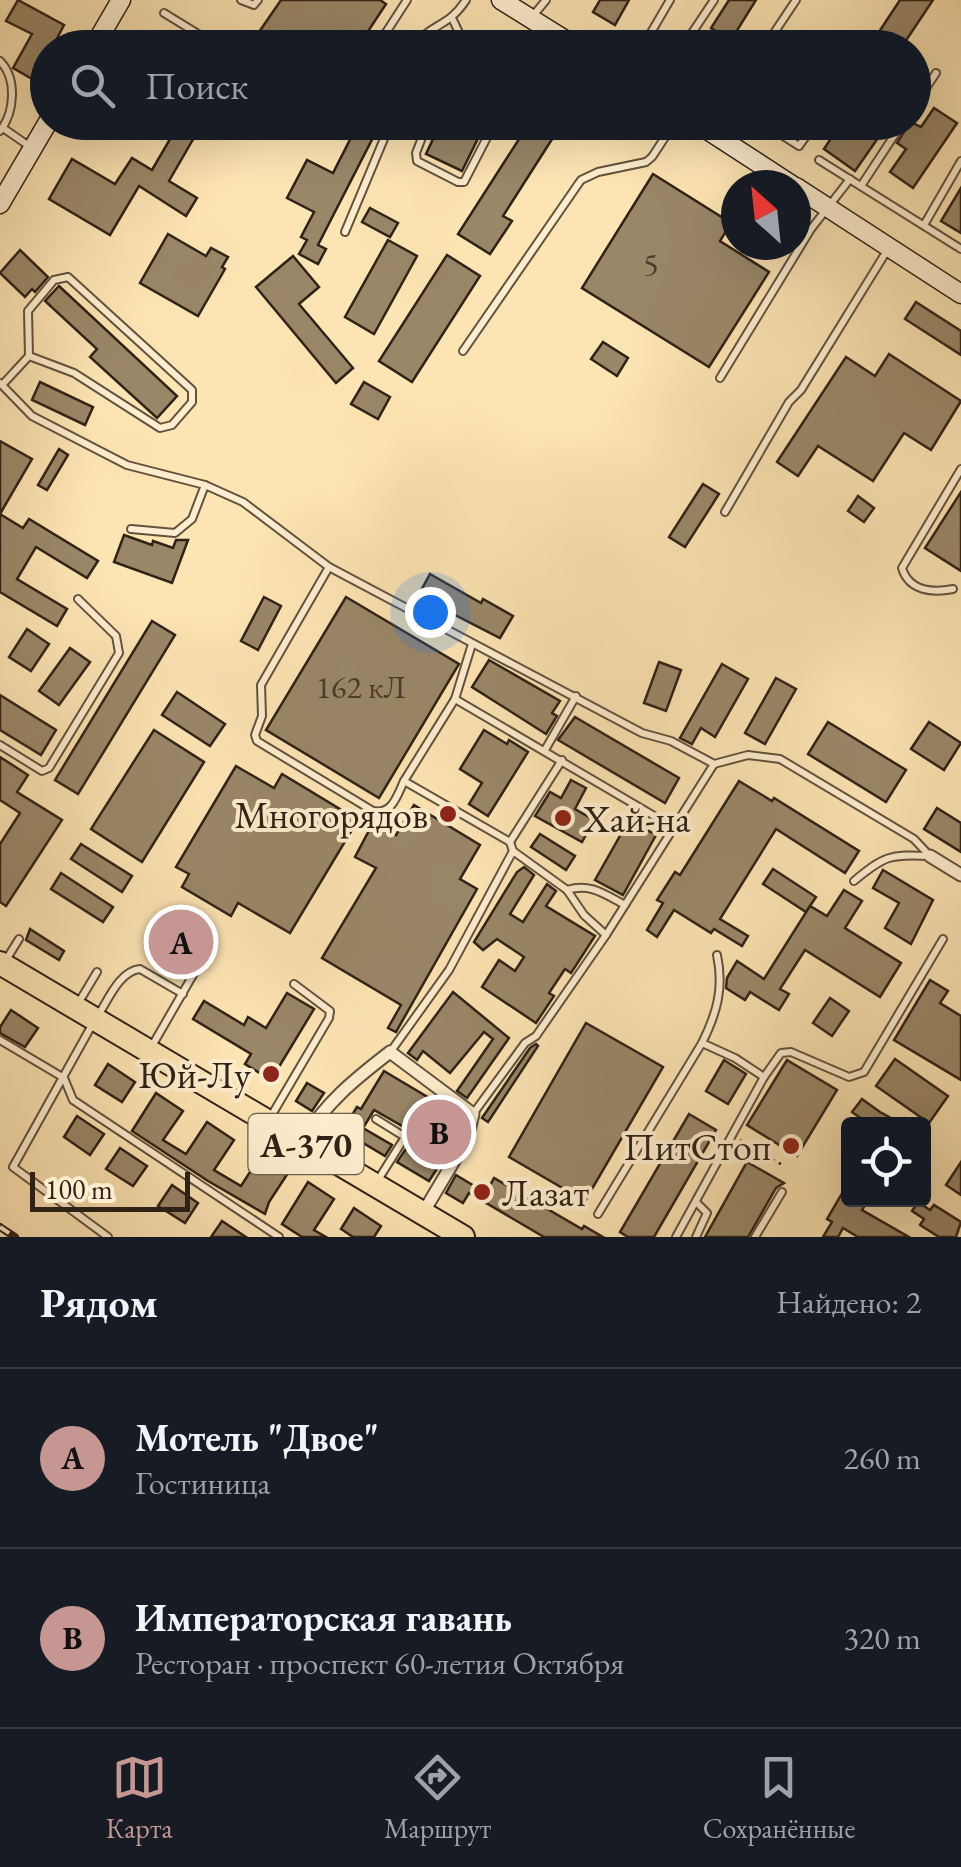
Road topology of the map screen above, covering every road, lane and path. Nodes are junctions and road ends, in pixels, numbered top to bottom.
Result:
1 (120, 0) edge
2 (241, 0) edge
3 (258, 0) edge
4 (407, 0) edge
5 (466, 0) edge
6 (502, 0) edge
7 (546, 0) edge
8 (670, 0) edge
9 (714, 0) edge
10 (796, 0) edge
11 (164, 13) dead end
12 (531, 18) junction
13 (452, 20) junction
14 (102, 30) edge
15 (192, 30) edge
16 (388, 30) edge
17 (429, 30) edge
18 (458, 30) edge
19 (550, 30) edge
20 (652, 30) edge
21 (694, 30) edge
22 (776, 30) edge
23 (0, 61) edge
24 (936, 72) dead end
25 (931, 80) edge
26 (2, 129) edge
27 (38, 140) edge
28 (383, 140) edge
29 (421, 140) edge
30 (486, 140) edge
31 (663, 140) edge
32 (728, 140) edge
33 (890, 140) edge
34 (33, 149) junction
35 (818, 160) dead end
36 (961, 162) edge
37 (771, 170) edge
38 (850, 179) junction
39 (861, 186) junction
40 (811, 197) edge
41 (0, 204) edge
42 (830, 209) junction
43 (924, 225) junction
44 (345, 232) dead end
45 (889, 248) junction
46 (961, 249) edge
47 (961, 294) edge
48 (463, 352) dead end
49 (29, 356) junction
50 (720, 378) dead end
51 (1, 384) edge
52 (961, 469) edge
53 (205, 486) junction
54 (725, 512) dead end
55 (131, 529) dead end
56 (329, 567) junction
57 (954, 589) dead end
58 (78, 599) dead end
59 (472, 644) junction
60 (576, 696) junction
61 (455, 699) junction
62 (0, 745) edge
63 (545, 750) junction
64 (562, 760) junction
65 (714, 764) junction
66 (404, 781) junction
67 (674, 827) junction
68 (511, 847) junction
69 (930, 856) junction
70 (961, 875) edge
71 (854, 881) dead end
72 (567, 890) junction
73 (625, 906) junction
74 (606, 935) junction
75 (19, 939) dead end
76 (944, 939) dead end
77 (168, 950) dead end
78 (718, 954) dead end
79 (2, 964) edge
80 (97, 972) dead end
81 (294, 984) dead end
82 (182, 994) junction
83 (85, 1014) junction
84 (0, 1040) edge
85 (702, 1043) junction
86 (148, 1051) junction
87 (390, 1052) junction
88 (764, 1077) junction
89 (64, 1078) junction
90 (473, 1114) junction
91 (376, 1119) dead end
92 (268, 1122) junction
93 (734, 1136) junction
94 (302, 1142) junction
95 (784, 1166) dead end
96 (375, 1185) junction
97 (782, 1192) dead end
98 (696, 1202) junction
99 (422, 1214) junction
100 (598, 1214) dead end
101 (108, 1237) edge
102 (279, 1237) edge
103 (462, 1237) edge
104 (676, 1237) edge
105 (696, 1237) edge
106 (755, 1237) edge

1 - 14 street
2 - 3 lane
4 - 16 lane
5 - 13 lane
6 - 12 street
7 - 12 lane
8 - 20 lane
9 - 21 lane
10 - 22 lane
11 - 15 lane
12 - 19 street
13 - 17 lane
13 - 18 lane
23 - 26 lane
24 - 25 lane
26 - 34 lane
27 - 34 street
28 - 44 lane
29 - 30 lane
31 - 48 lane
32 - 37 street
33 - 39 lane
34 - 41 street
35 - 38 lane
36 - 43 lane
38 - 39 lane
38 - 42 lane
39 - 43 lane
40 - 42 street
42 - 45 street
42 - 50 lane
43 - 46 lane
45 - 47 street
45 - 54 lane
49 - 49 lane
49 - 51 lane
51 - 53 lane
52 - 57 lane
53 - 55 lane
53 - 56 lane
56 - 59 lane
56 - 66 lane
58 - 62 lane
59 - 60 lane
59 - 61 lane
60 - 63 lane
60 - 65 lane
61 - 63 lane
61 - 66 lane
63 - 64 lane
64 - 67 lane
64 - 68 lane
65 - 67 lane
65 - 69 lane
66 - 68 lane
67 - 73 lane
68 - 72 lane
68 - 87 lane
69 - 70 street
69 - 71 lane
72 - 73 lane
72 - 74 lane
73 - 74 lane
74 - 90 lane
75 - 79 lane
76 - 88 lane
77 - 82 lane
78 - 85 lane
79 - 83 highway, А-370
80 - 83 lane
81 - 92 lane
82 - 83 lane
82 - 86 lane
83 - 86 highway, А-370
83 - 89 lane
84 - 89 lane
85 - 88 lane
85 - 100 lane
86 - 92 highway, А-370
87 - 90 street
87 - 94 street
88 - 93 lane
89 - 101 lane
89 - 102 lane
90 - 99 street
91 - 96 lane
92 - 94 highway, А-370
93 - 95 path
93 - 98 lane
94 - 96 highway, А-370
96 - 99 highway, А-370
97 - 106 lane
98 - 104 lane
98 - 105 lane
99 - 103 highway, А-370

